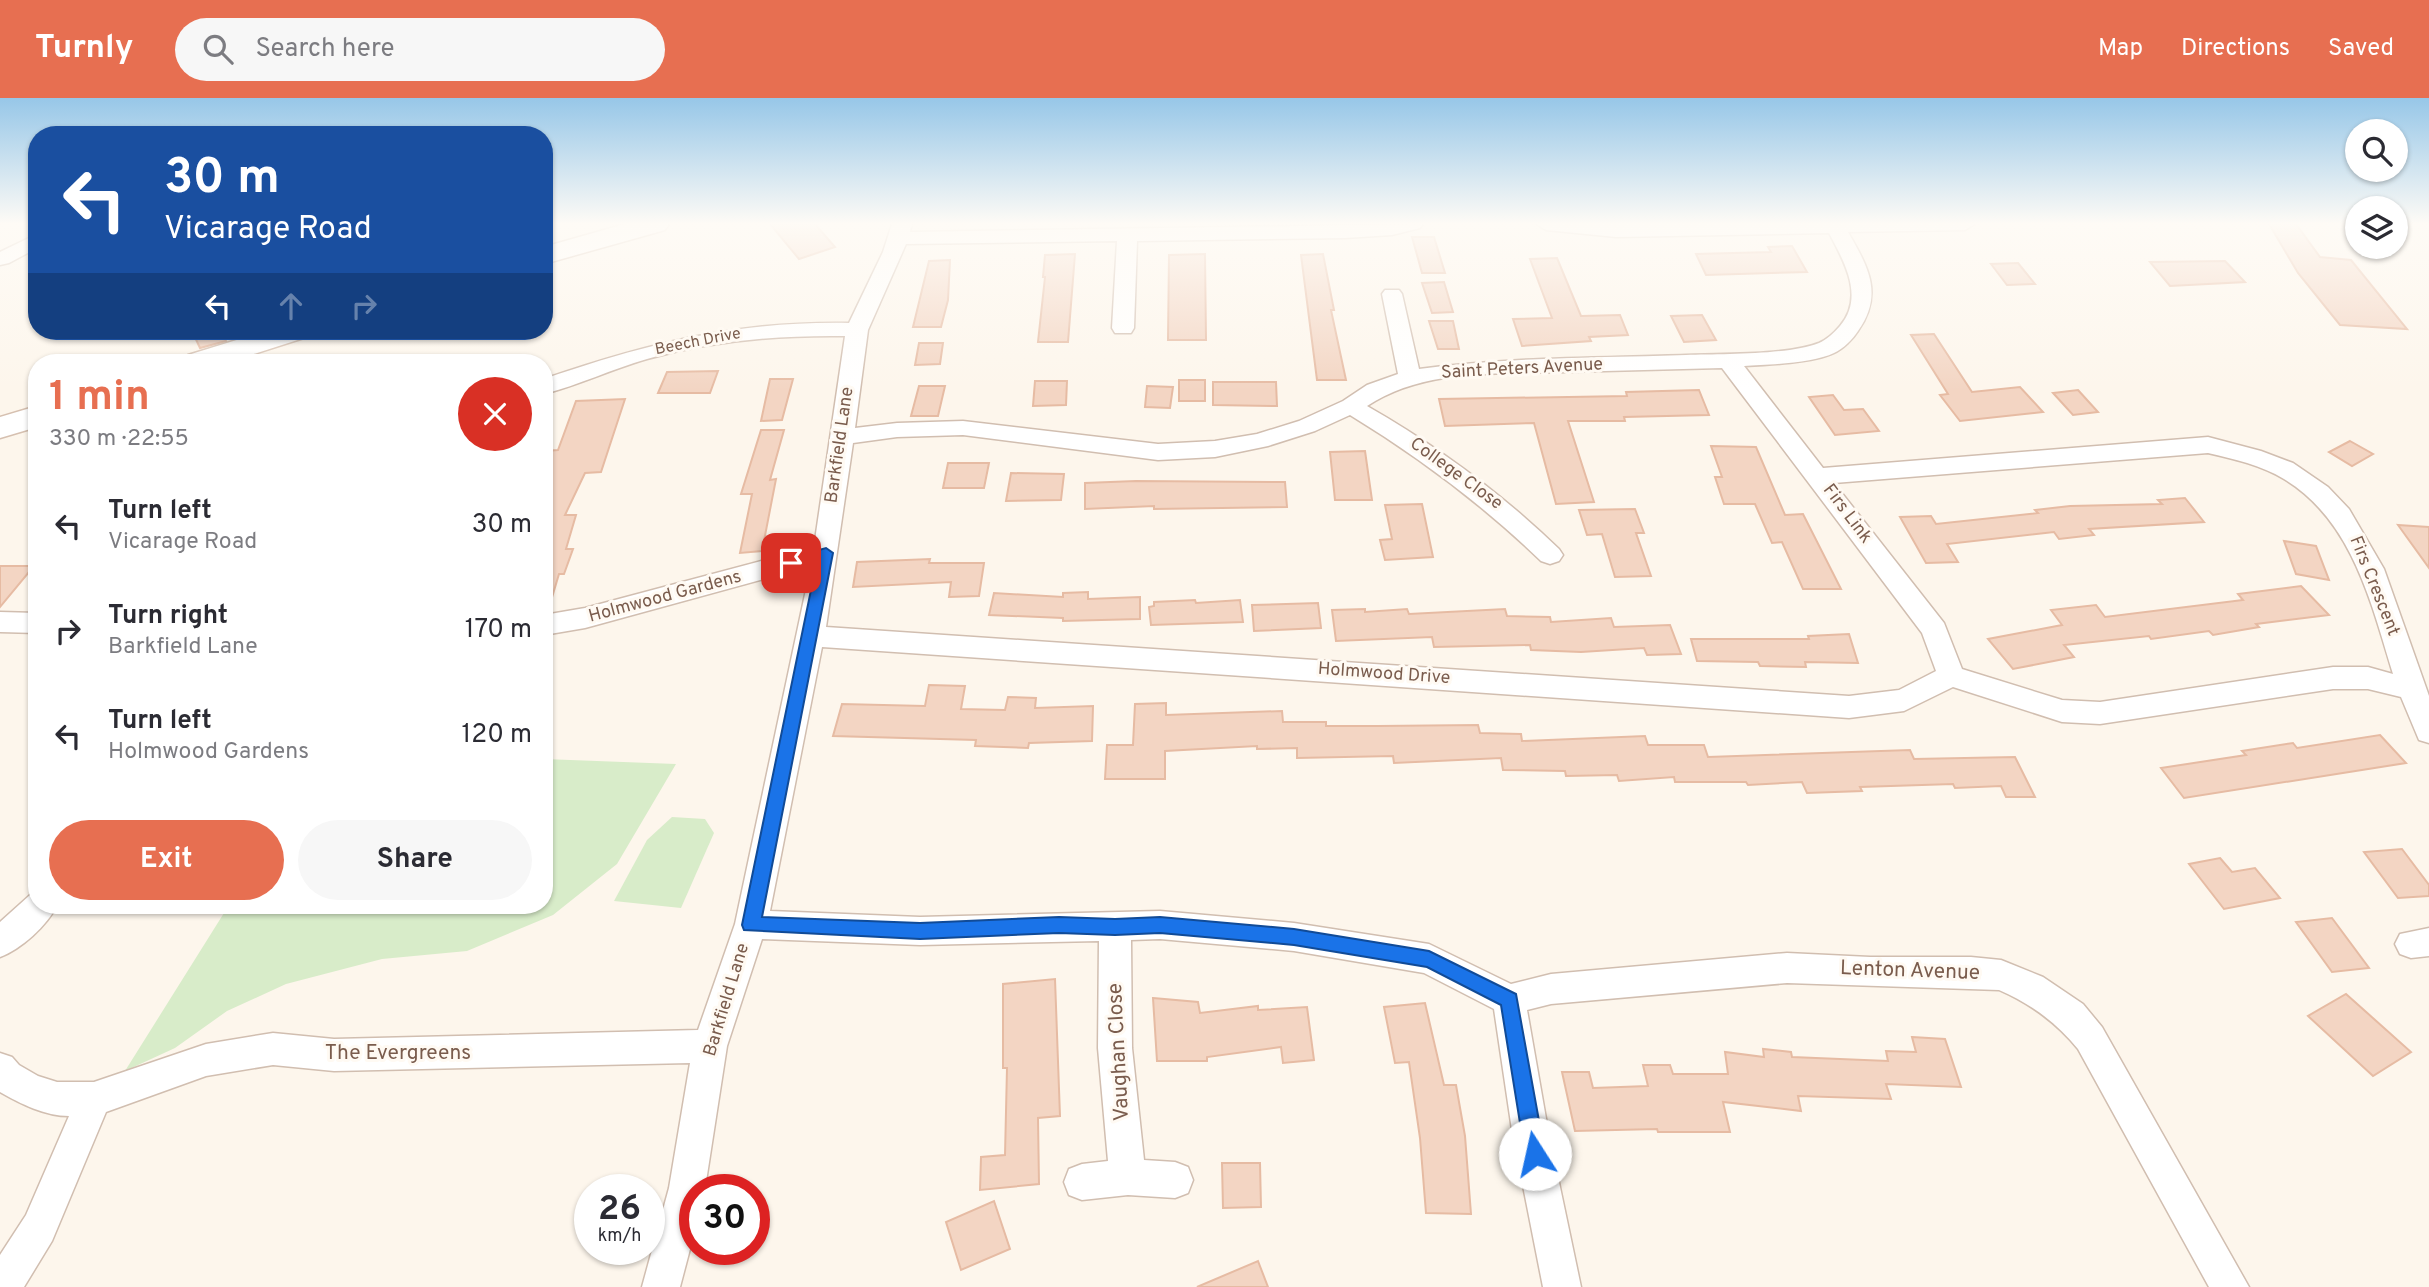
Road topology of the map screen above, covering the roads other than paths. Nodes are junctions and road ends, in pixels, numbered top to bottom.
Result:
1 (880, 279) edge
2 (1125, 279) edge
3 (1860, 279) edge
4 (1392, 294) dead end
5 (1123, 328) dead end
6 (857, 330) junction
7 (263, 340) edge
8 (222, 354) edge
9 (1728, 361) junction
10 (1410, 377) junction
11 (553, 384) edge
12 (1352, 406) junction
13 (28, 419) edge
14 (0, 428) edge
15 (841, 437) junction
16 (1818, 476) junction
17 (826, 553) junction
18 (1550, 555) dead end
19 (0, 622) edge
20 (28, 623) edge
21 (553, 623) edge
22 (811, 636) junction
23 (1951, 676) junction
24 (2412, 689) junction
25 (2429, 732) edge
26 (31, 914) edge
27 (751, 925) junction
28 (1115, 927) junction
29 (0, 943) edge
30 (1510, 1000) junction
31 (710, 1046) junction
32 (0, 1069) edge
33 (94, 1099) junction
34 (1128, 1177) junction
35 (1175, 1180) dead end
36 (1082, 1182) dead end
37 (6, 1281) dead end
38 (662, 1287) edge
39 (1562, 1287) edge
40 (2230, 1287) edge

1 - 6 street, Barkfield Lane
2 - 5 street
3 - 9 street, Saint Peters Avenue
4 - 10 street
6 - 11 street, Beech Drive
6 - 15 street, Barkfield Lane
7 - 8 street
9 - 10 street, Saint Peters Avenue
9 - 16 street, Firs Link
10 - 12 street, Saint Peters Avenue
12 - 15 street, Saint Peters Avenue
12 - 18 street, College Close
13 - 14 street
15 - 17 street, Barkfield Lane
16 - 23 street, Firs Link
16 - 24 street, Firs Crescent
17 - 21 street, Holmwood Gardens
17 - 22 street, Barkfield Lane
19 - 20 street
22 - 23 street, Holmwood Drive
22 - 27 street, Barkfield Lane
23 - 24 street
24 - 25 street, Firs Crescent
26 - 29 street
27 - 28 street
27 - 31 street, Barkfield Lane
28 - 30 street
28 - 34 street, Vaughan Close
30 - 39 street
30 - 40 street, Lenton Avenue
31 - 33 street, The Evergreens
31 - 38 street, Barkfield Lane
32 - 33 street, The Evergreens
33 - 37 street
34 - 35 street
34 - 36 street

